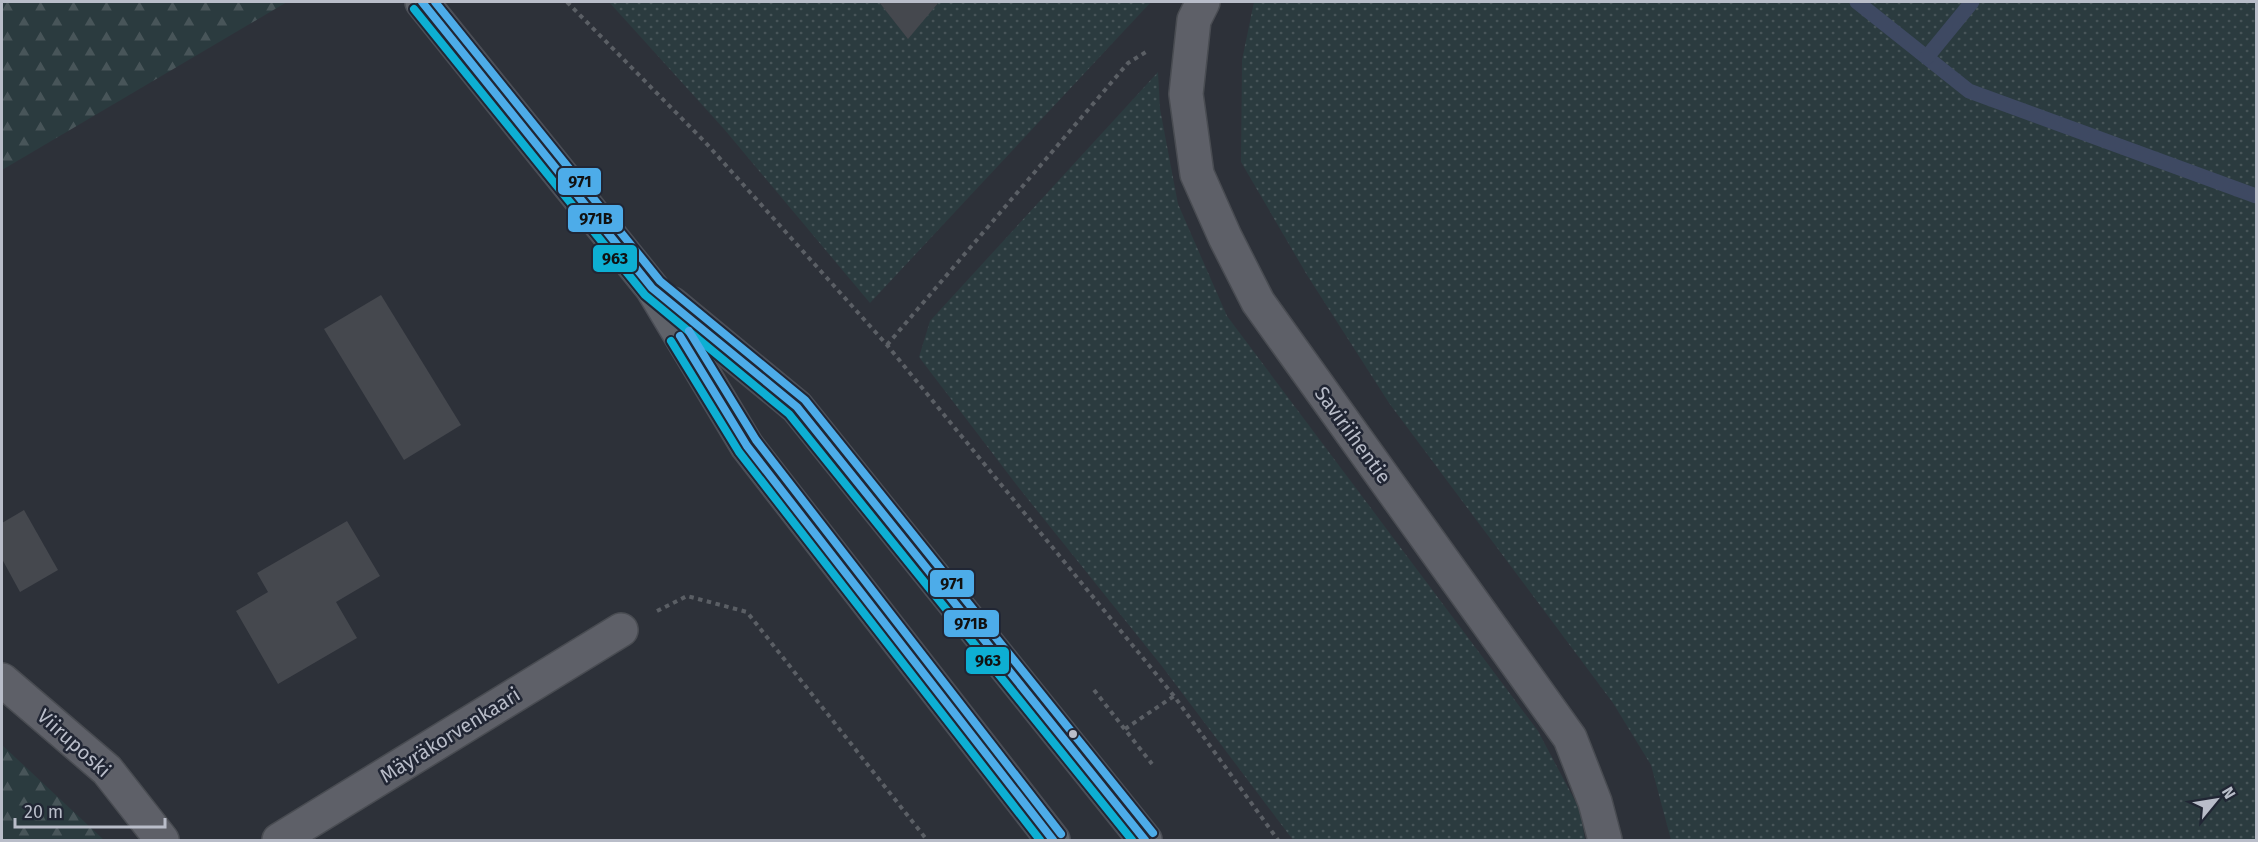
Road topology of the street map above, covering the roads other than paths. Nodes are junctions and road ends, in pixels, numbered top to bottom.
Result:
1 (422, 2) edge
2 (1199, 11) edge
3 (652, 288) junction
4 (621, 630) road end
5 (2, 680) edge
6 (162, 840) edge
7 (279, 840) edge
8 (1053, 840) edge
9 (1145, 840) edge
10 (1605, 840) edge

1 - 3 main road
2 - 10 street, Saviriihentie
3 - 8 main road
3 - 9 main road
4 - 7 street, Mäyräkorvenkaari
5 - 6 street, Viiruposki

